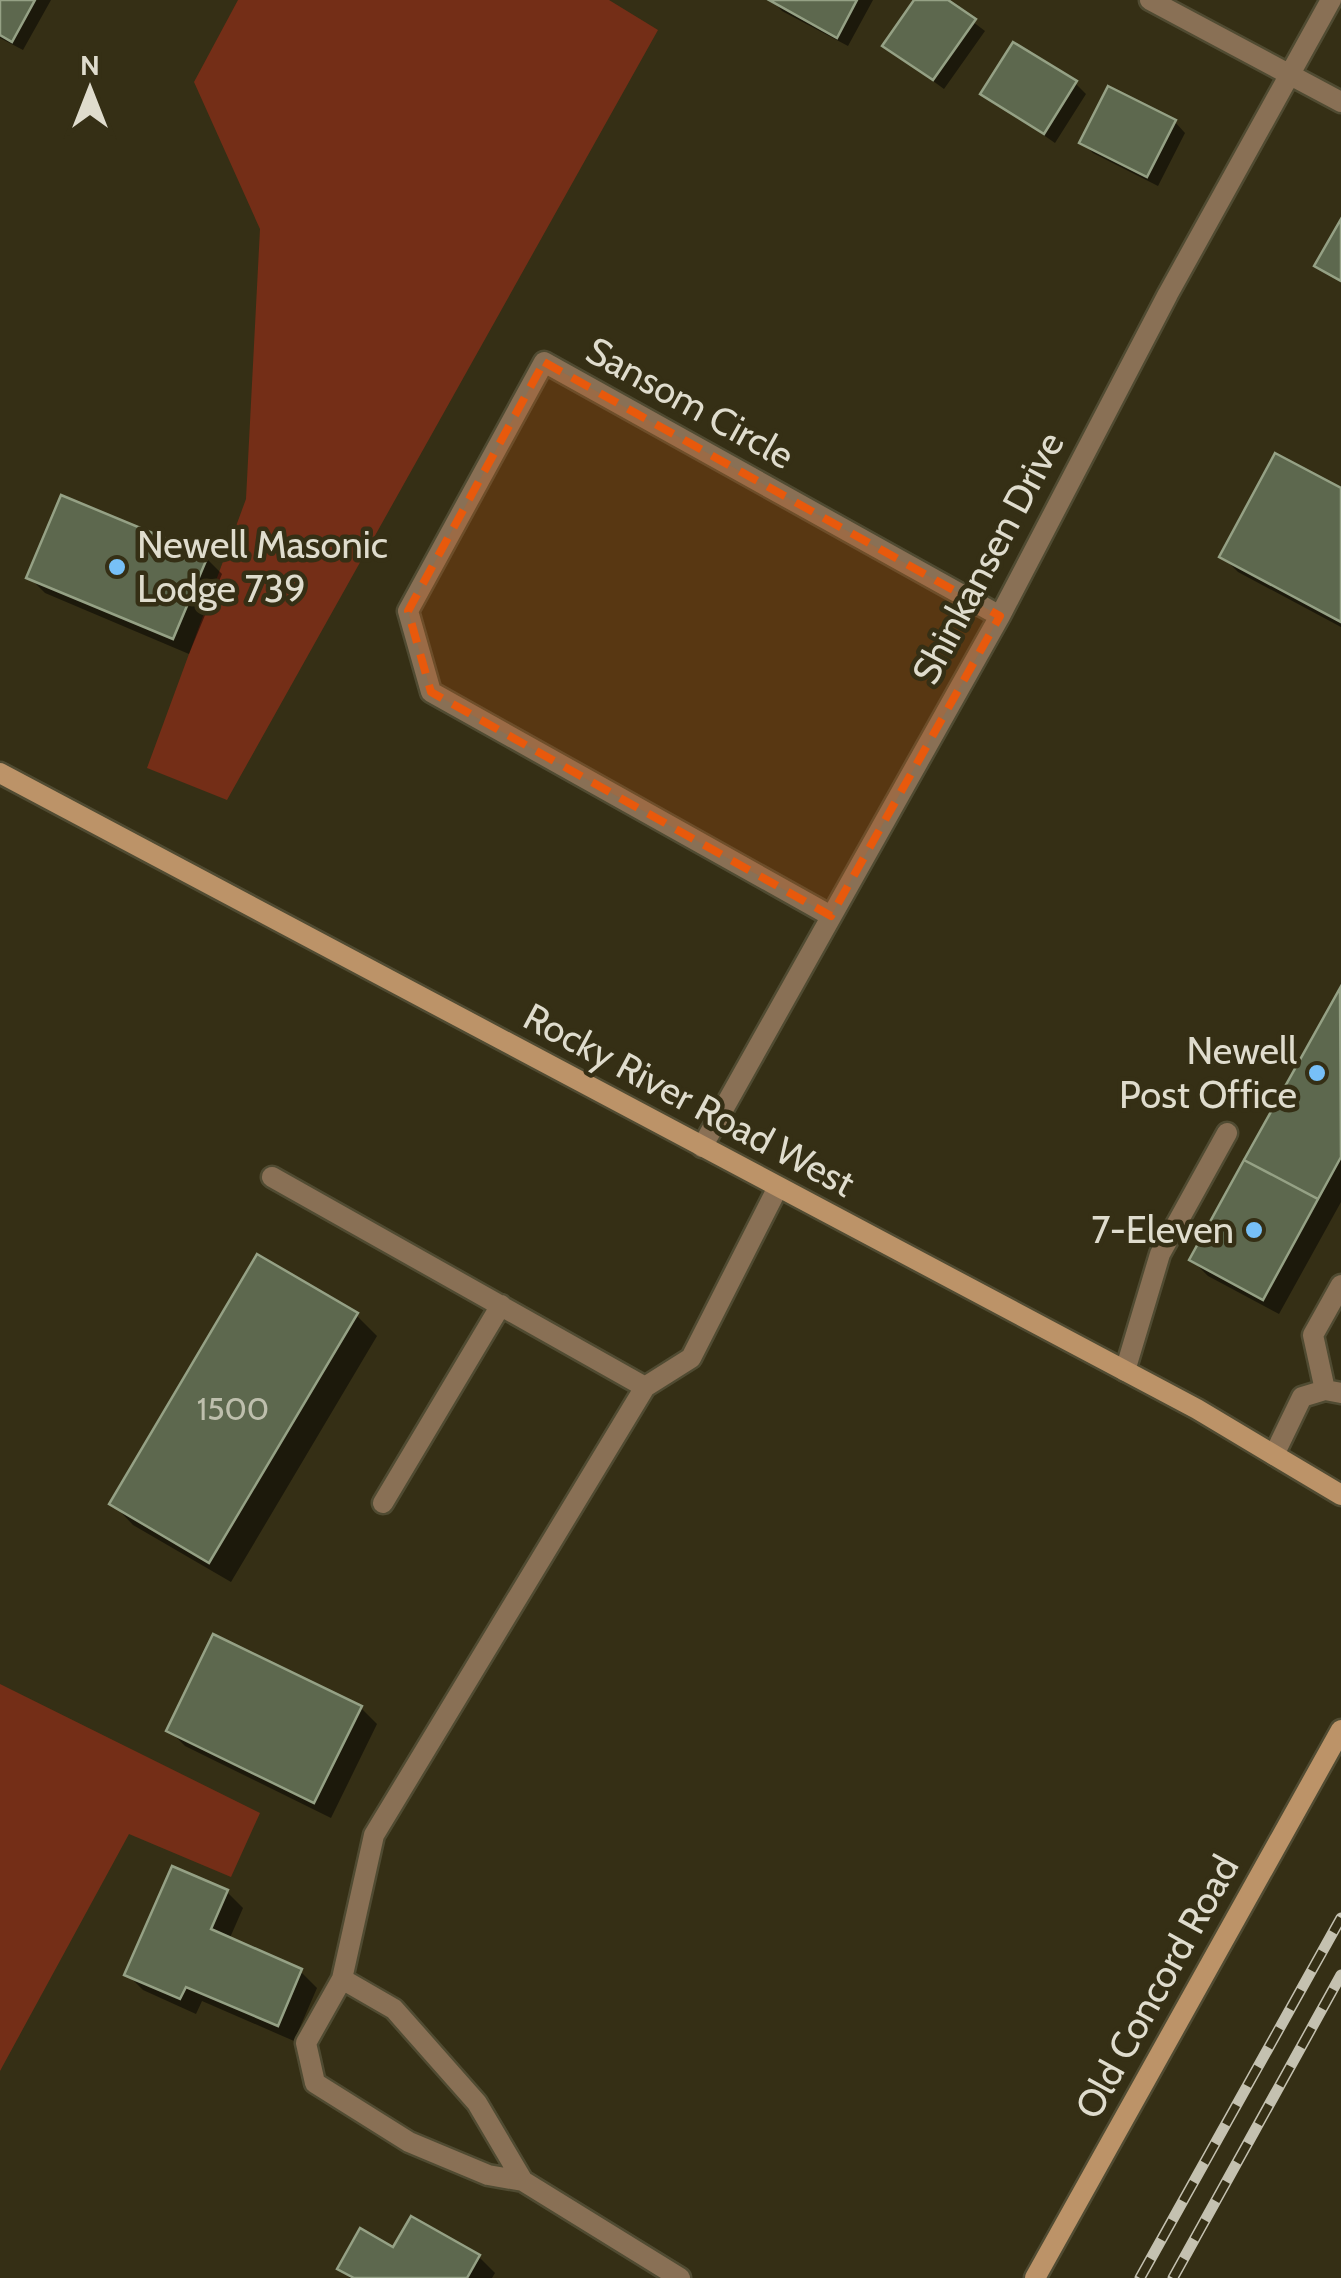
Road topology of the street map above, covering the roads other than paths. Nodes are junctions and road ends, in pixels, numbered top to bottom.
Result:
1 (1150, 0) edge
2 (1330, 0) edge
3 (1291, 75) junction
4 (1341, 102) edge
5 (1000, 616) junction
6 (0, 773) edge
7 (830, 916) junction
8 (1227, 1133) dead end
9 (702, 1147) junction
10 (272, 1176) dead end
11 (778, 1187) junction
12 (1341, 1285) edge
13 (501, 1305) junction
14 (1125, 1371) junction
15 (645, 1387) junction
16 (1333, 1391) edge
17 (1274, 1455) junction
18 (1341, 1494) edge
19 (383, 1503) dead end
20 (1341, 1730) edge
21 (342, 1979) junction
22 (523, 2180) junction
23 (680, 2278) edge
24 (1035, 2278) edge

1 - 3 street
2 - 3 street, Shinkansen Drive
3 - 4 street
3 - 5 street, Shinkansen Drive
5 - 7 street, Shinkansen Drive
5 - 7 street, Sansom Circle
6 - 9 street, Rocky River Road West
7 - 9 street, Shinkansen Drive
8 - 14 street
9 - 11 street, Rocky River Road West
10 - 13 street
11 - 14 street, Rocky River Road West
11 - 15 street
12 - 16 street
13 - 15 street
13 - 19 street
14 - 17 street, Rocky River Road West
15 - 21 street
16 - 17 street
17 - 18 street, Rocky River Road West
20 - 24 street, Old Concord Road
21 - 22 street
21 - 22 street
22 - 23 street

